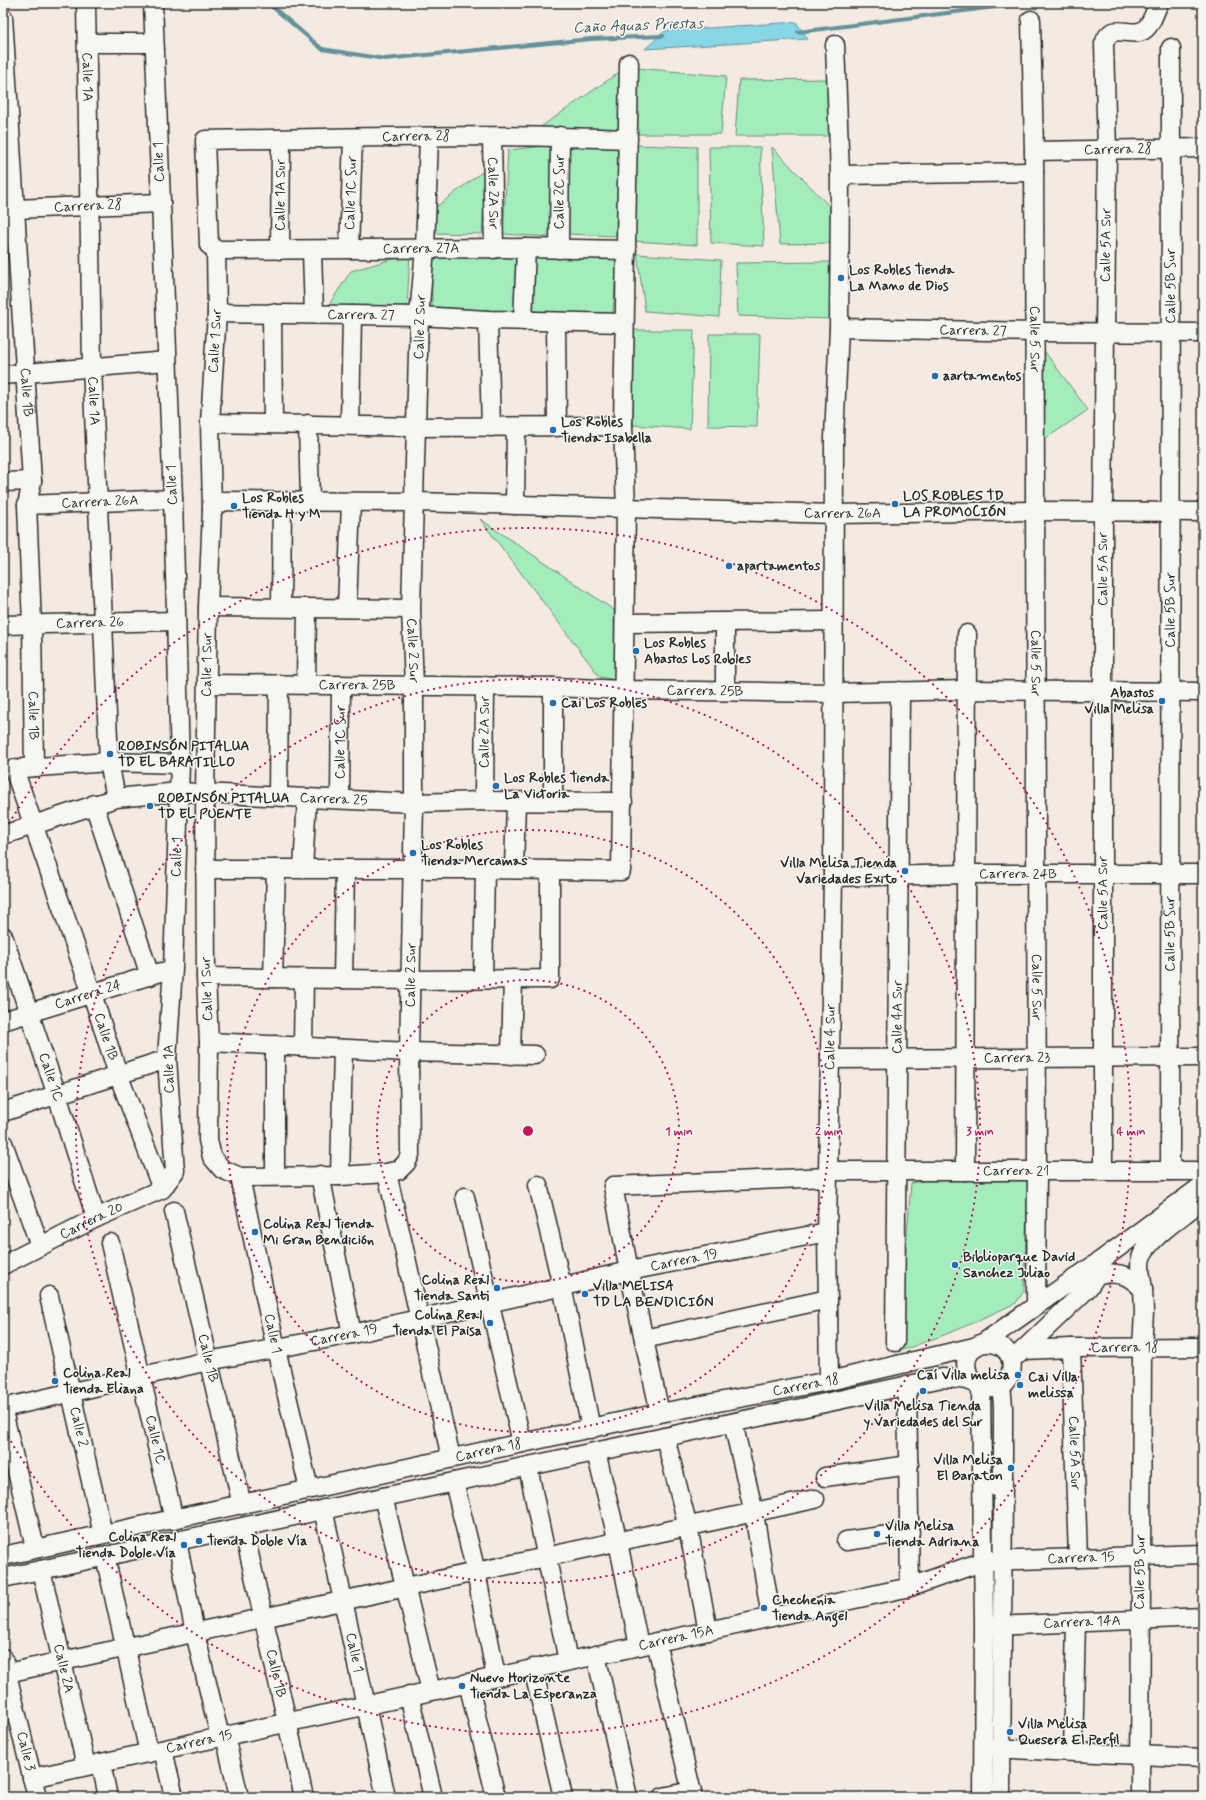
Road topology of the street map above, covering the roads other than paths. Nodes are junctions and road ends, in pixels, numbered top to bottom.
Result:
1 (86, 3) edge
2 (153, 3) edge
3 (1158, 5) dead end
4 (3, 17) edge
5 (1031, 20) dead end
6 (87, 43) junction
7 (154, 43) junction
8 (834, 45) dead end
9 (1172, 48) dead end
10 (4, 58) edge
11 (629, 63) dead end
12 (560, 136) junction
13 (492, 137) junction
14 (353, 138) junction
15 (429, 138) junction
16 (281, 139) junction
17 (628, 139) junction
18 (204, 140) joint
19 (1172, 148) junction
20 (1203, 148) edge
21 (1107, 150) junction
22 (1034, 151) junction
23 (1034, 172) junction
24 (840, 176) junction
25 (8, 187) edge
26 (161, 203) junction
27 (90, 205) junction
28 (15, 209) junction
29 (526, 248) junction
30 (349, 249) junction
31 (425, 249) junction
32 (494, 249) junction
33 (560, 249) junction
34 (216, 250) junction
35 (280, 250) junction
36 (627, 250) junction
37 (312, 251) junction
38 (217, 313) junction
39 (272, 313) junction
40 (314, 314) junction
41 (352, 315) junction
42 (419, 316) junction
43 (488, 320) junction
44 (523, 321) junction
45 (556, 322) junction
46 (624, 323) junction
47 (839, 328) junction
48 (1034, 332) junction
49 (1105, 333) junction
50 (1172, 333) junction
51 (1203, 333) edge
52 (167, 361) junction
53 (92, 366) junction
54 (26, 373) junction
55 (3, 375) edge
56 (210, 423) junction
57 (272, 423) junction
58 (308, 424) junction
59 (350, 424) junction
60 (623, 426) junction
61 (417, 427) junction
62 (490, 427) junction
63 (516, 427) junction
64 (557, 427) junction
65 (32, 481) junction
66 (3, 482) edge
67 (173, 499) junction
68 (98, 501) junction
69 (282, 501) junction
70 (310, 501) junction
71 (351, 502) junction
72 (415, 502) junction
73 (27, 505) junction
74 (515, 505) junction
75 (212, 509) junction
76 (626, 509) junction
77 (1035, 511) junction
78 (1103, 512) junction
79 (1171, 512) junction
80 (1203, 512) edge
81 (834, 514) junction
82 (208, 607) junction
83 (281, 607) junction
84 (307, 608) junction
85 (347, 608) junction
86 (411, 608) junction
87 (176, 621) junction
88 (833, 621) junction
89 (102, 622) junction
90 (625, 623) junction
91 (725, 623) junction
92 (32, 624) junction
93 (3, 625) edge
94 (967, 634) dead end
95 (207, 684) junction
96 (279, 684) junction
97 (306, 685) junction
98 (342, 685) junction
99 (414, 686) junction
100 (485, 686) junction
101 (553, 687) junction
102 (624, 690) junction
103 (966, 690) junction
104 (725, 691) junction
105 (900, 691) junction
106 (1035, 691) junction
107 (1103, 692) junction
108 (1171, 692) junction
109 (1203, 692) edge
110 (834, 693) junction
111 (109, 762) junction
112 (180, 764) junction
113 (34, 767) junction
114 (8, 769) edge
115 (191, 792) junction
116 (278, 796) junction
117 (116, 798) junction
118 (307, 798) junction
119 (340, 799) junction
120 (484, 801) junction
121 (552, 801) junction
122 (516, 802) junction
123 (623, 802) junction
124 (414, 803) junction
125 (94, 804) junction
126 (34, 825) junction
127 (3, 835) edge
128 (413, 868) junction
129 (205, 869) junction
130 (303, 869) junction
131 (345, 869) junction
132 (485, 869) junction
133 (514, 869) junction
134 (276, 870) junction
135 (550, 870) junction
136 (965, 874) junction
137 (1035, 874) junction
138 (1103, 874) junction
139 (1171, 874) junction
140 (1203, 874) edge
141 (899, 875) junction
142 (833, 878) junction
143 (3, 936) edge
144 (173, 968) junction
145 (150, 976) junction
146 (206, 977) junction
147 (273, 978) junction
148 (304, 978) junction
149 (343, 979) junction
150 (483, 979) junction
151 (513, 979) junction
152 (411, 980) junction
153 (92, 994) junction
154 (29, 1013) junction
155 (3, 1021) edge
156 (209, 1042) junction
157 (275, 1045) junction
158 (303, 1047) junction
159 (343, 1049) junction
160 (409, 1052) junction
161 (511, 1055) junction
162 (535, 1055) dead end
163 (1171, 1057) junction
164 (1203, 1057) edge
165 (965, 1058) junction
166 (1036, 1058) junction
167 (1103, 1058) junction
168 (167, 1059) junction
169 (830, 1059) junction
170 (898, 1059) junction
171 (118, 1074) junction
172 (57, 1095) junction
173 (3, 1112) edge
174 (3, 1143) edge
175 (897, 1171) junction
176 (965, 1171) junction
177 (1037, 1171) junction
178 (1103, 1171) junction
179 (1170, 1171) junction
180 (1203, 1171) edge
181 (387, 1173) junction
182 (828, 1174) junction
183 (320, 1175) junction
184 (275, 1176) junction
185 (340, 1176) junction
186 (240, 1177) junction
187 (538, 1185) dead end
188 (1203, 1185) edge
189 (162, 1189) junction
190 (465, 1197) dead end
191 (1203, 1200) edge
192 (174, 1211) dead end
193 (96, 1218) junction
194 (827, 1232) junction
195 (110, 1243) dead end
196 (40, 1246) junction
197 (3, 1265) edge
198 (1101, 1265) junction
199 (629, 1271) junction
200 (562, 1286) junction
201 (1143, 1289) junction
202 (49, 1296) dead end
203 (828, 1299) junction
204 (490, 1304) junction
205 (1036, 1305) junction
206 (419, 1319) junction
207 (352, 1334) junction
208 (644, 1339) junction
209 (895, 1342) dead end
210 (978, 1345) junction
211 (1071, 1348) junction
212 (1142, 1348) junction
213 (1203, 1348) edge
214 (276, 1349) junction
215 (1017, 1355) junction
216 (208, 1361) junction
217 (141, 1378) junction
218 (829, 1382) junction
219 (977, 1384) junction
220 (907, 1385) junction
221 (1001, 1385) junction
222 (71, 1392) junction
223 (3, 1409) edge
224 (660, 1413) junction
225 (733, 1423) junction
226 (591, 1429) junction
227 (568, 1433) junction
228 (665, 1437) junction
229 (522, 1443) junction
230 (596, 1452) junction
231 (572, 1457) junction
232 (452, 1458) junction
233 (909, 1465) junction
234 (528, 1467) junction
235 (825, 1477) dead end
236 (1003, 1478) junction
237 (454, 1482) junction
238 (309, 1489) junction
239 (383, 1498) junction
240 (815, 1500) dead end
241 (983, 1503) junction
242 (242, 1505) junction
243 (323, 1509) junction
244 (754, 1513) junction
245 (174, 1520) junction
246 (134, 1527) junction
247 (243, 1527) junction
248 (688, 1527) junction
249 (910, 1532) junction
250 (104, 1534) junction
251 (177, 1541) junction
252 (846, 1541) dead end
253 (618, 1542) junction
254 (35, 1548) junction
255 (138, 1549) junction
256 (1203, 1554) edge
257 (3, 1556) edge
258 (105, 1556) junction
259 (1140, 1556) junction
260 (548, 1557) junction
261 (1078, 1558) junction
262 (1002, 1560) junction
263 (984, 1561) junction
264 (41, 1570) junction
265 (476, 1572) junction
266 (3, 1578) edge
267 (406, 1587) junction
268 (910, 1587) junction
269 (344, 1601) junction
270 (771, 1617) junction
271 (1203, 1617) edge
272 (264, 1618) junction
273 (1139, 1620) junction
274 (1076, 1622) junction
275 (993, 1625) junction
276 (708, 1631) junction
277 (195, 1632) junction
278 (648, 1644) junction
279 (126, 1647) junction
280 (596, 1655) junction
281 (62, 1661) junction
282 (568, 1661) junction
283 (5, 1665) edge
284 (533, 1668) junction
285 (496, 1677) junction
286 (468, 1683) junction
287 (431, 1691) junction
288 (409, 1695) junction
289 (366, 1705) junction
290 (286, 1723) junction
291 (222, 1737) junction
292 (984, 1747) junction
293 (1002, 1748) junction
294 (156, 1751) junction
295 (1073, 1752) junction
296 (1140, 1755) junction
297 (1203, 1758) edge
298 (94, 1765) junction
299 (32, 1778) junction
300 (693, 1794) edge
301 (37, 1797) edge
302 (108, 1797) edge
303 (174, 1797) edge
304 (239, 1797) edge
305 (304, 1797) edge
306 (386, 1797) edge
307 (433, 1797) edge
308 (496, 1797) edge
309 (563, 1797) edge
310 (628, 1797) edge
311 (663, 1797) edge
312 (982, 1797) edge
313 (1001, 1797) edge
314 (1140, 1797) edge

1 - 6 street, Calle 1A
2 - 7 street, Calle 1
3 - 21 street, Calle 5A Sur
4 - 10 street, Calle 1B
5 - 22 street, Calle 5 Sur
6 - 7 street
6 - 27 street, Calle 1A
7 - 26 street, Calle 1
8 - 24 street, Calle 4 Sur
9 - 19 street, Calle 5B Sur
10 - 25 street, Calle 1B
11 - 17 street
12 - 13 street, Carrera 28
12 - 17 street, Carrera 28
12 - 33 street, Calle 2C Sur
13 - 15 street, Carrera 28
13 - 32 street, Calle 2A Sur
14 - 15 street, Carrera 28
14 - 16 street, Carrera 28
14 - 30 street, Calle 1C Sur
15 - 31 street, Calle 2 Sur
16 - 18 street, Carrera 28
16 - 35 street, Calle 1A Sur
17 - 36 street
18 - 34 street, Calle 1 Sur
19 - 20 street, Carrera 28
19 - 21 street, Carrera 28
19 - 50 street, Calle 5B Sur
21 - 22 street, Carrera 28
21 - 49 street, Calle 5A Sur
22 - 23 street, Calle 5 Sur
23 - 24 street
23 - 48 street, Calle 5 Sur
24 - 47 street, Calle 4 Sur
25 - 28 street, Calle 1B
26 - 27 street, Carrera 28
26 - 52 street, Calle 1
27 - 28 street, Carrera 28
27 - 53 street, Calle 1A
28 - 54 street, Calle 1B
29 - 32 street, Carrera 27A
29 - 33 street, Carrera 27A
29 - 44 street
30 - 31 street, Carrera 27A
30 - 37 street, Carrera 27A
31 - 32 street, Carrera 27A
31 - 42 street, Calle 2 Sur
33 - 36 street, Carrera 27A
34 - 35 street, Carrera 27A
34 - 38 street, Calle 1 Sur
35 - 37 street, Carrera 27A
36 - 46 street
37 - 40 street
38 - 39 street, Carrera 27
38 - 56 street, Calle 1 Sur
39 - 40 street, Carrera 27
39 - 57 street
40 - 41 street, Carrera 27
41 - 42 street, Carrera 27
41 - 59 street
42 - 43 street, Carrera 27
42 - 61 street, Calle 2 Sur
43 - 44 street, Carrera 27
43 - 62 street
44 - 45 street, Carrera 27
45 - 46 street, Carrera 27
45 - 64 street
46 - 60 street
47 - 48 street, Carrera 27
47 - 81 street, Calle 4 Sur
48 - 49 street, Carrera 27
48 - 77 street, Calle 5 Sur
49 - 50 street, Carrera 27
49 - 78 street, Calle 5A Sur
50 - 51 street, Carrera 27
50 - 79 street, Calle 5B Sur
52 - 53 street
52 - 67 street, Calle 1
53 - 54 street
53 - 68 street, Calle 1A
54 - 55 street
54 - 65 street, Calle 1B
56 - 57 street
56 - 75 street, Calle 1 Sur
57 - 58 street
58 - 59 street
58 - 70 street
59 - 61 street
60 - 64 street
60 - 76 street
61 - 62 street
61 - 72 street, Calle 2 Sur
62 - 63 street
63 - 64 street
63 - 74 street
65 - 66 street
65 - 73 street, Calle 1B
67 - 68 street, Carrera 26A
67 - 87 street, Calle 1
68 - 73 street, Carrera 26A
68 - 89 street, Calle 1A
69 - 70 street, Carrera 26A
69 - 75 street, Carrera 26A
69 - 83 street
70 - 71 street, Carrera 26A
71 - 72 street, Carrera 26A
71 - 85 street
72 - 74 street, Carrera 26A
72 - 86 street, Calle 2 Sur
73 - 92 street, Calle 1B
74 - 76 street, Carrera 26A
75 - 82 street, Calle 1 Sur
76 - 81 street, Carrera 26A
76 - 90 street
77 - 78 street, Carrera 26A
77 - 81 street, Carrera 26A
77 - 106 street, Calle 5 Sur
78 - 79 street, Carrera 26A
78 - 107 street, Calle 5A Sur
79 - 80 street, Carrera 26A
79 - 108 street, Calle 5B Sur
81 - 88 street, Calle 4 Sur
82 - 83 street
82 - 95 street, Calle 1 Sur
83 - 84 street
84 - 85 street
84 - 97 street
85 - 86 street
86 - 99 street, Calle 2 Sur
87 - 89 street, Carrera 26
87 - 112 street, Calle 1
88 - 91 street
88 - 110 street, Calle 4 Sur
89 - 92 street, Carrera 26
89 - 111 street, Calle 1A
90 - 91 street
90 - 102 street
91 - 104 street
92 - 93 street, Carrera 26
92 - 113 street, Calle 1B
94 - 103 street
95 - 96 street, Carrera 25B
95 - 115 street, Calle 1 Sur
96 - 97 street, Carrera 25B
96 - 116 street
97 - 98 street, Carrera 25B
98 - 99 street, Carrera 25B
98 - 119 street, Calle 1C Sur
99 - 100 street, Carrera 25B
99 - 124 street, Calle 2 Sur
100 - 101 street, Carrera 25B
100 - 120 street, Calle 2A Sur
101 - 102 street, Carrera 25B
101 - 121 street
102 - 104 street, Carrera 25B
102 - 123 street
103 - 105 street, Carrera 25B
103 - 106 street, Carrera 25B
103 - 136 street
104 - 110 street, Carrera 25B
105 - 110 street, Carrera 25B
105 - 141 street, Calle 4A Sur
106 - 107 street, Carrera 25B
106 - 137 street, Calle 5 Sur
107 - 108 street, Carrera 25B
107 - 138 street, Calle 5A Sur
108 - 109 street, Carrera 25B
108 - 139 street, Calle 5B Sur
110 - 142 street, Calle 4 Sur
111 - 112 street
111 - 113 street
111 - 117 street, Calle 1A
112 - 115 street, Calle 1
113 - 114 street
114 - 126 street, Calle 1B
115 - 116 street, Carrera 25
115 - 117 street, Carrera 25
115 - 129 street, Calle 1 Sur
115 - 144 street, Calle 1
116 - 118 street, Carrera 25
117 - 125 street, Carrera 25
118 - 119 street, Carrera 25
118 - 130 street
119 - 124 street, Carrera 25
120 - 122 street, Carrera 25
120 - 124 street, Carrera 25
121 - 122 street, Carrera 25
121 - 123 street, Carrera 25
122 - 133 street
123 - 135 street
124 - 128 street, Calle 2 Sur
125 - 126 street, Carrera 25
125 - 145 street
126 - 127 street, Carrera 25
126 - 153 street, Calle 1B
128 - 131 street
128 - 132 street
128 - 152 street, Calle 2 Sur
129 - 134 street
129 - 146 street, Calle 1 Sur
130 - 131 street
130 - 134 street
131 - 149 street
132 - 133 street
132 - 150 street
133 - 135 street
134 - 147 street
135 - 151 street
136 - 137 street, Carrera 24B
136 - 141 street, Carrera 24B
136 - 165 street
137 - 138 street, Carrera 24B
137 - 166 street, Calle 5 Sur
138 - 139 street, Carrera 24B
138 - 167 street, Calle 5A Sur
139 - 140 street, Carrera 24B
139 - 163 street, Calle 5B Sur
141 - 142 street, Carrera 24B
141 - 170 street, Calle 4A Sur
142 - 169 street, Calle 4 Sur
143 - 154 street, Calle 1C
144 - 145 street, Carrera 24
144 - 168 street, Calle 1A
145 - 153 street, Carrera 24
146 - 147 street
146 - 156 street, Calle 1 Sur
147 - 148 street
148 - 149 street
148 - 158 street
149 - 152 street
150 - 151 street
150 - 152 street
151 - 161 street
152 - 160 street, Calle 2 Sur
153 - 154 street, Carrera 24
153 - 171 street, Calle 1B
154 - 155 street, Carrera 24
154 - 172 street, Calle 1C
156 - 157 street
156 - 186 street, Calle 1 Sur
157 - 158 street
157 - 184 street
158 - 159 street
159 - 160 street
159 - 185 street
160 - 161 street
160 - 181 street, Calle 2 Sur
161 - 162 street
163 - 164 street, Carrera 23
163 - 167 street, Carrera 23
163 - 179 street, Calle 5B Sur
165 - 166 street, Carrera 23
165 - 170 street, Carrera 23
165 - 176 street
166 - 167 street, Carrera 23
166 - 177 street, Calle 5 Sur
167 - 178 street, Calle 5A Sur
168 - 171 street
168 - 189 street, Calle 1A
169 - 170 street, Carrera 23
169 - 182 street, Calle 4 Sur
170 - 175 street, Calle 4A Sur
171 - 172 street
171 - 189 street, Calle 1B
172 - 173 street
172 - 193 street, Calle 1C
174 - 196 street
175 - 176 street, Carrera 21
175 - 182 street, Carrera 21
175 - 209 street, Calle 4A Sur
176 - 177 street, Carrera 21
177 - 178 street, Carrera 21
177 - 205 street, Calle 5 Sur
178 - 179 street, Carrera 21
179 - 180 street, Carrera 21
181 - 185 street
181 - 206 street
182 - 194 street, Calle 4 Sur
182 - 199 street, Carrera 21
183 - 184 street
183 - 185 street
183 - 207 street
184 - 186 street
186 - 214 street, Calle 1
187 - 200 street
188 - 198 street
189 - 193 street, Carrera 20
190 - 204 street
191 - 201 street, Calle 5B Sur
192 - 216 street, Calle 1B
193 - 196 street, Carrera 20
194 - 199 street, Carrera 19
194 - 203 street, Calle 4 Sur
195 - 217 street, Calle 1C
196 - 197 street, Carrera 20
198 - 201 street
198 - 205 street
198 - 215 street
199 - 200 street, Carrera 19
199 - 208 street
200 - 204 street, Carrera 19
200 - 226 street
201 - 212 street, Calle 5B Sur
202 - 222 street, Calle 2
203 - 208 street
203 - 218 street, Calle 4 Sur
204 - 206 street, Carrera 19
204 - 229 street
205 - 210 street
206 - 207 street, Carrera 19
206 - 232 street
207 - 214 street, Carrera 19
208 - 224 street
210 - 215 street
210 - 218 street, Carrera 18
210 - 219 street
211 - 212 street, Carrera 18
211 - 215 street, Carrera 18
211 - 261 street, Calle 5A Sur
212 - 213 street, Carrera 18
212 - 259 street, Calle 5B Sur
214 - 216 street, Carrera 19
214 - 238 street, Calle 1
215 - 221 street
216 - 217 street, Carrera 19
216 - 242 street, Calle 1B
217 - 222 street, Carrera 19
217 - 245 street, Calle 1C
218 - 224 street, Carrera 18
219 - 220 street, Carrera 18
219 - 221 street
219 - 241 street
220 - 225 street, Carrera 18
220 - 233 street
221 - 236 street
222 - 223 street, Carrera 19
222 - 250 street, Calle 2
223 - 254 street
224 - 226 street, Carrera 18
225 - 228 street, Carrera 18
225 - 244 street
226 - 227 street, Carrera 18
227 - 229 street, Carrera 18
227 - 231 street
228 - 230 street, Carrera 18
228 - 248 street
229 - 232 street, Carrera 18
230 - 231 street, Carrera 18
230 - 253 street
231 - 234 street, Carrera 18
232 - 238 street, Carrera 18
233 - 235 street
233 - 249 street
234 - 237 street, Carrera 18
234 - 260 street
236 - 241 street
236 - 262 street
237 - 239 street, Carrera 18
237 - 265 street
238 - 242 street, Carrera 18
239 - 243 street, Carrera 18
239 - 267 street
240 - 244 street
241 - 263 street
242 - 245 street, Carrera 18
243 - 247 street, Carrera 18
243 - 269 street, Calle 1
244 - 248 street
244 - 270 street
245 - 246 street, Carrera 18
246 - 250 street, Carrera 18
246 - 255 street
247 - 251 street, Carrera 18
247 - 272 street, Calle 1B
248 - 253 street
248 - 276 street
249 - 252 street
249 - 268 street
250 - 254 street, Carrera 18
251 - 255 street, Carrera 18
251 - 277 street
253 - 260 street
253 - 278 street
254 - 257 street, Carrera 18
255 - 258 street, Carrera 18
256 - 259 street, Carrera 15
258 - 264 street, Carrera 18
258 - 279 street
259 - 261 street, Carrera 15
259 - 273 street, Calle 5B Sur
260 - 265 street
260 - 282 street
261 - 262 street, Carrera 15
262 - 263 street, Carrera 15
262 - 275 street
263 - 268 street, Carrera 15A
263 - 275 street
264 - 266 street, Carrera 18
264 - 281 street, Calle 2A
265 - 267 street
265 - 285 street
267 - 269 street
267 - 287 street
268 - 270 street, Carrera 15A
269 - 272 street
269 - 289 street, Calle 1
270 - 276 street, Carrera 15A
271 - 273 street, Carrera 14A
272 - 277 street
272 - 290 street, Calle 1B
273 - 274 street, Carrera 14A
273 - 296 street, Calle 5B Sur
274 - 275 street, Carrera 14A
274 - 295 street
275 - 292 street
275 - 293 street
276 - 278 street, Carrera 15A
277 - 279 street
277 - 291 street
278 - 280 street, Carrera 15A
278 - 300 street
279 - 281 street
279 - 294 street
280 - 282 street, Carrera 15A
280 - 310 street
281 - 283 street
281 - 298 street, Calle 2A
282 - 284 street, Carrera 15A
283 - 299 street, Calle 3
284 - 285 street, Carrera 15A
284 - 309 street
285 - 286 street, Carrera 15A
286 - 287 street, Carrera 15A
286 - 308 street
287 - 288 street, Carrera 15A
288 - 289 street, Carrera 15A
288 - 307 street
289 - 290 street, Carrera 15
289 - 306 street, Calle 1
290 - 291 street, Carrera 15
290 - 305 street, Calle 1B
291 - 294 street, Carrera 15
291 - 304 street
292 - 293 street
292 - 312 street
293 - 295 street
293 - 313 street
294 - 298 street, Carrera 15
294 - 303 street
295 - 296 street
296 - 297 street
296 - 314 street, Calle 5B Sur
298 - 299 street, Carrera 15
298 - 302 street, Calle 2A
299 - 301 street, Calle 3
300 - 311 street

